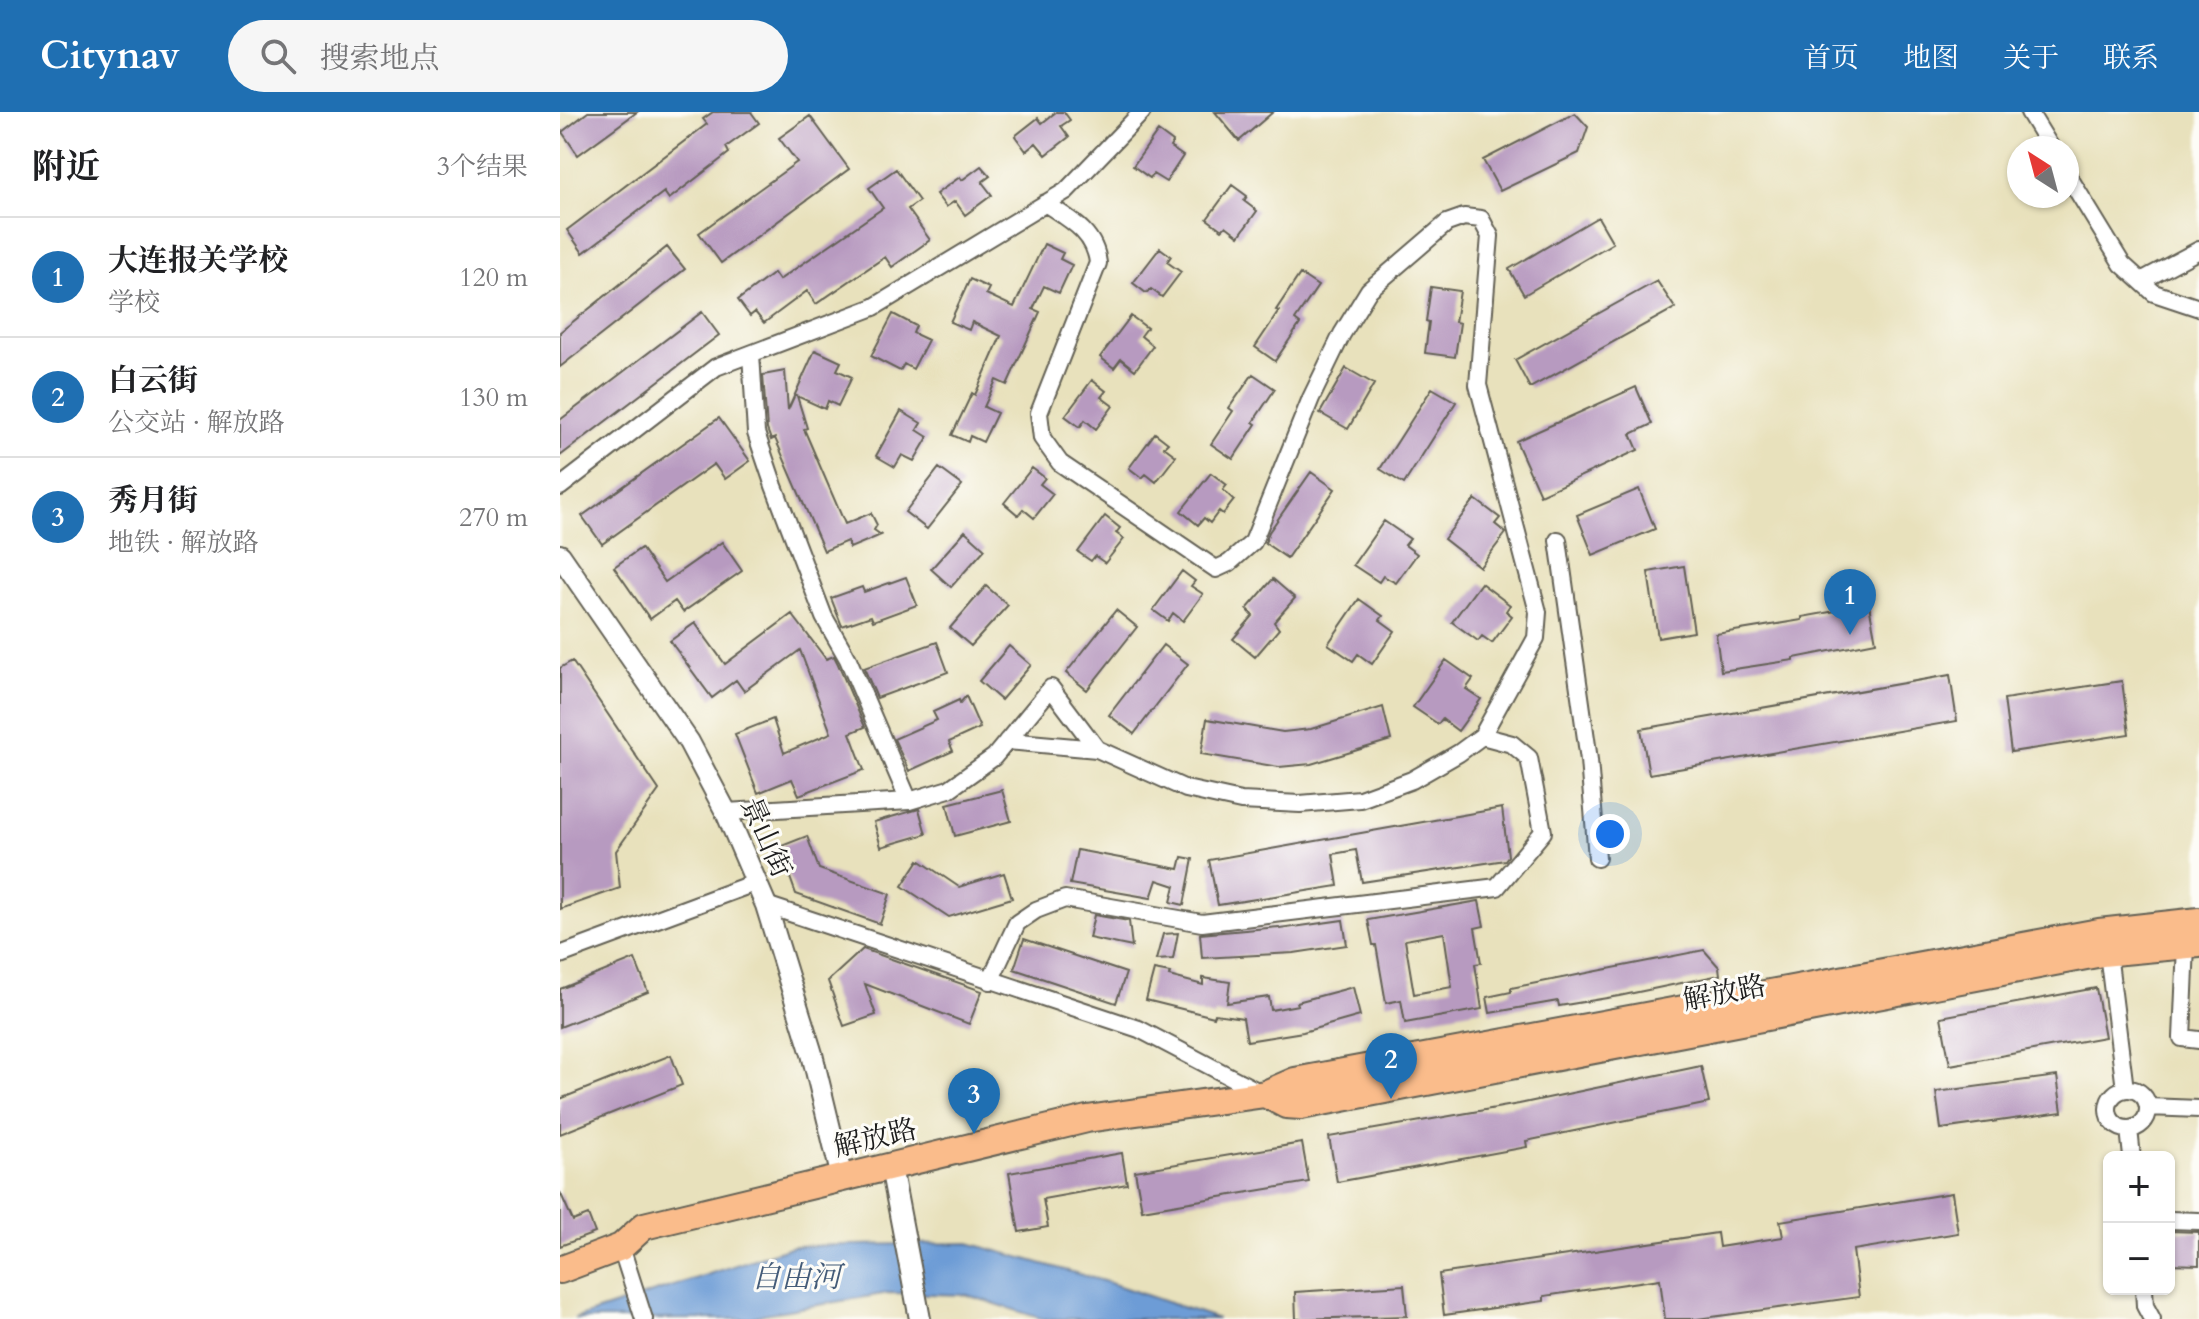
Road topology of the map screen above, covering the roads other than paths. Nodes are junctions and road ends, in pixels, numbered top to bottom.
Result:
1 (1142, 112) edge
2 (2029, 112) edge
3 (2044, 136) edge
4 (2079, 194) edge
5 (1045, 203) junction
6 (2199, 250) edge
7 (2141, 281) junction
8 (2199, 308) edge
9 (751, 354) junction
10 (560, 487) edge
11 (1558, 540) dead end
12 (560, 555) edge
13 (1482, 736) junction
14 (1007, 741) junction
15 (1097, 749) junction
16 (909, 801) junction
17 (726, 812) junction
18 (1597, 858) dead end
19 (757, 882) junction
20 (766, 905) junction
21 (2199, 921) edge
22 (2107, 942) junction
23 (2193, 944) edge
24 (560, 955) edge
25 (990, 981) junction
26 (2199, 1040) edge
27 (2125, 1089) junction
28 (1265, 1094) junction
29 (2148, 1107) junction
30 (2199, 1109) edge
31 (2129, 1129) junction
32 (2131, 1151) edge
33 (891, 1167) junction
34 (842, 1178) junction
35 (2175, 1220) edge
36 (2199, 1221) edge
37 (621, 1247) junction
38 (560, 1270) edge
39 (2144, 1295) edge
40 (919, 1311) edge
41 (644, 1319) edge
42 (2152, 1319) edge

1 - 5 street
2 - 3 street
4 - 7 street
5 - 9 street
5 - 13 street
6 - 7 street
7 - 8 street
9 - 10 street
9 - 16 street
11 - 18 street
12 - 17 street, 景山街
13 - 15 street
13 - 25 street
14 - 15 street
14 - 15 street
14 - 16 street
16 - 17 street
17 - 19 street, 景山街
19 - 20 street, 景山街
19 - 24 street
20 - 25 street
20 - 34 street, 景山街
21 - 22 main road, 解放路
22 - 23 main road, 解放路
22 - 27 street
22 - 28 main road, 解放路
23 - 26 street
25 - 28 street
27 - 29 street
27 - 31 street
28 - 33 main road, 解放路
29 - 30 street
29 - 31 street
31 - 32 street
33 - 34 main road, 解放路
33 - 40 street
34 - 37 main road, 解放路
35 - 36 street
37 - 38 main road, 解放路
37 - 41 street
39 - 42 street

